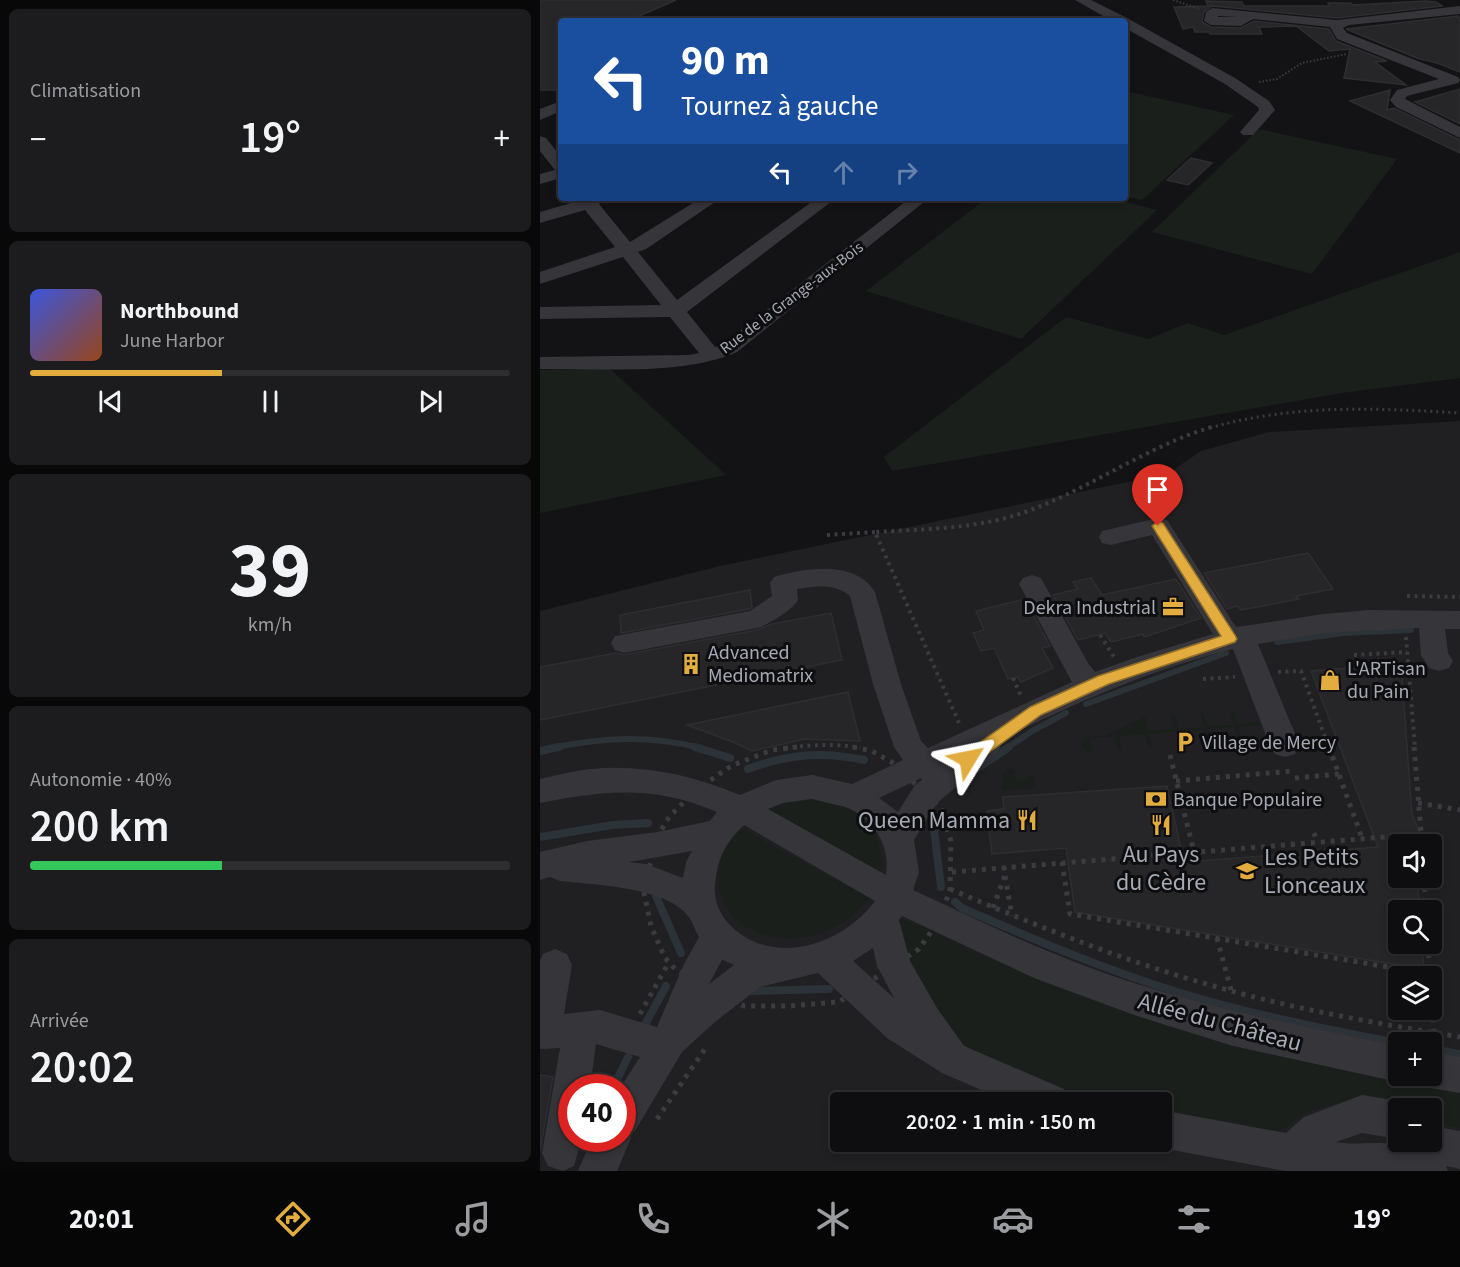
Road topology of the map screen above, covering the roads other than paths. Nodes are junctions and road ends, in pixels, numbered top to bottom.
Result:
1 (1081, 0) edge
2 (1450, 0) edge
3 (1460, 8) edge
4 (1212, 12) road end
5 (1111, 18) edge
6 (1338, 24) junction
7 (1128, 28) edge
8 (558, 95) edge
9 (545, 96) dead end
10 (558, 106) edge
11 (540, 115) edge
12 (1248, 132) dead end
13 (1460, 133) edge
14 (543, 135) edge
15 (558, 162) edge
16 (558, 174) edge
17 (540, 179) edge
18 (588, 201) edge
19 (592, 201) edge
20 (708, 201) edge
21 (824, 201) edge
22 (917, 201) edge
23 (540, 218) edge
24 (627, 250) junction
25 (540, 278) edge
26 (675, 311) junction
27 (540, 313) edge
28 (712, 356) junction
29 (540, 363) edge
30 (1111, 537) dead end
31 (1032, 584) dead end
32 (1450, 614) edge
33 (1235, 637) junction
34 (624, 643) dead end
35 (1443, 660) road end
36 (1091, 686) junction
37 (1029, 705) junction
38 (1289, 759) road end
39 (923, 778) junction
40 (540, 791) edge
41 (857, 796) junction
42 (741, 809) junction
43 (716, 833) junction
44 (898, 838) junction
45 (543, 865) edge
46 (699, 905) junction
47 (890, 908) junction
48 (718, 937) junction
49 (826, 958) junction
50 (789, 964) junction
51 (555, 965) dead end
52 (581, 1030) junction
53 (666, 1045) junction
54 (956, 1061) junction
55 (1388, 1062) edge
56 (1442, 1072) edge
57 (1460, 1075) edge
58 (1028, 1092) edge
59 (1388, 1118) edge
60 (638, 1121) edge
61 (1442, 1128) edge
62 (1172, 1132) edge
63 (1388, 1136) edge
64 (1460, 1137) edge
65 (1442, 1147) edge
66 (1460, 1150) edge
67 (606, 1152) edge
68 (561, 1153) dead end
69 (1324, 1158) edge
70 (597, 1171) edge
71 (1430, 1171) edge

1 - 5 street
2 - 3 street
3 - 6 street
4 - 6 street
6 - 13 street
7 - 12 street
8 - 9 street
10 - 11 street
14 - 15 street
16 - 17 street
18 - 23 street
19 - 24 street
20 - 24 street
21 - 26 street
22 - 28 street, Rue de la Grange-aux-Bois
24 - 25 street
24 - 26 street
26 - 27 street
26 - 28 street
28 - 29 street, Rue de la Grange-aux-Bois
30 - 33 street
31 - 36 street
32 - 33 street
32 - 35 street
33 - 36 street
33 - 38 street
34 - 39 street
36 - 37 street
37 - 39 street
37 - 39 street
39 - 41 street
39 - 44 street
40 - 42 street, Allée du Château
41 - 42 street
41 - 44 street
42 - 43 street
42 - 47 street, Allée du Château
43 - 45 street
43 - 46 street
44 - 47 street
45 - 46 street
46 - 48 street
47 - 49 street
47 - 54 street
47 - 55 street, Allée du Château
48 - 50 street
48 - 53 street
49 - 50 street
49 - 54 street
50 - 53 street
51 - 52 street
52 - 53 street
52 - 68 street
53 - 60 street
54 - 58 street
56 - 57 street
59 - 69 street
61 - 64 street
62 - 69 street
63 - 69 street
65 - 66 street
67 - 70 street
69 - 71 street

